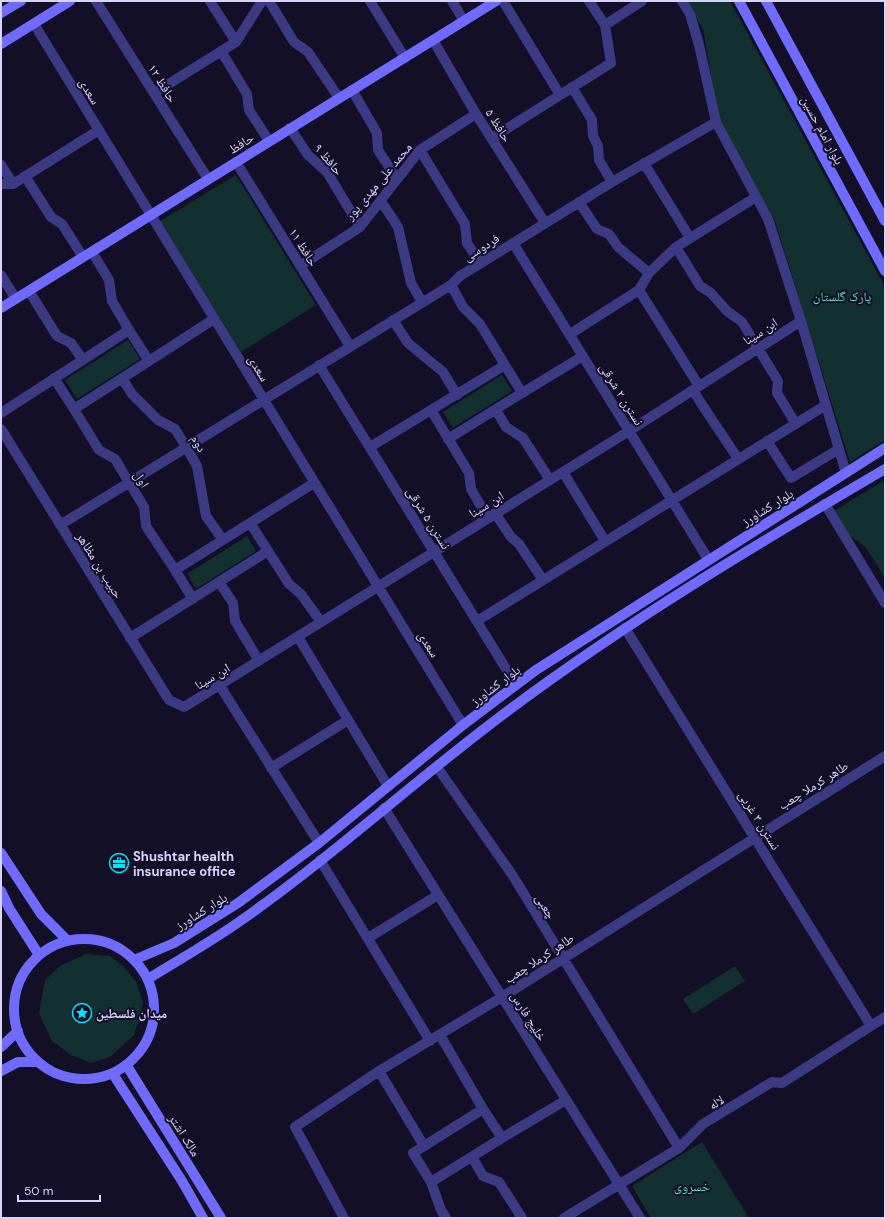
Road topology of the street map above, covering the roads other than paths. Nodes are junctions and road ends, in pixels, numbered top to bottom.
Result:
1 (20, 1) edge
2 (70, 1) edge
3 (96, 1) edge
4 (210, 1) edge
5 (262, 1) edge
6 (269, 1) edge
7 (370, 1) edge
8 (452, 1) edge
9 (496, 1) edge
10 (503, 1) edge
11 (589, 1) edge
12 (642, 1) edge
13 (682, 1) edge
14 (739, 1) edge
15 (766, 1) edge
16 (1, 13) edge
17 (464, 21) junction
18 (34, 24) junction
19 (605, 25) junction
20 (433, 40) junction
21 (236, 42) junction
22 (1, 44) edge
23 (221, 51) junction
24 (405, 58) junction
25 (572, 87) junction
26 (352, 90) junction
27 (154, 93) junction
28 (560, 95) junction
29 (339, 98) junction
30 (476, 114) junction
31 (716, 122) junction
32 (290, 128) junction
33 (99, 130) junction
34 (492, 138) junction
35 (269, 141) junction
36 (420, 150) junction
37 (236, 162) junction
38 (644, 163) junction
39 (1, 165) edge
40 (25, 176) junction
41 (208, 179) junction
42 (397, 179) junction
43 (612, 182) junction
44 (1, 184) edge
45 (13, 184) junction
46 (756, 197) junction
47 (381, 201) junction
48 (579, 202) junction
49 (151, 215) junction
50 (885, 221) edge
51 (545, 223) junction
52 (360, 227) junction
53 (690, 238) junction
54 (513, 243) junction
55 (676, 247) junction
56 (92, 252) junction
57 (83, 257) junction
58 (480, 263) junction
59 (300, 266) junction
60 (885, 271) edge
61 (649, 272) junction
62 (1, 275) edge
63 (450, 285) junction
64 (639, 290) junction
65 (29, 291) junction
66 (16, 299) junction
67 (422, 302) junction
68 (1, 308) edge
69 (214, 319) junction
70 (393, 320) junction
71 (801, 321) junction
72 (129, 330) junction
73 (570, 334) junction
74 (350, 346) junction
75 (759, 348) junction
76 (583, 356) junction
77 (83, 360) junction
78 (149, 361) junction
79 (319, 365) junction
80 (505, 365) junction
81 (54, 378) junction
82 (122, 378) junction
83 (696, 388) junction
84 (522, 393) junction
85 (457, 395) junction
86 (263, 399) junction
87 (826, 406) junction
88 (74, 409) junction
89 (431, 410) junction
90 (496, 410) junction
91 (1, 413) edge
92 (796, 424) junction
93 (1, 429) edge
94 (629, 431) junction
95 (448, 438) junction
96 (767, 441) junction
97 (186, 447) junction
98 (370, 448) junction
99 (885, 448) edge
100 (839, 449) junction
101 (738, 459) junction
102 (885, 469) edge
103 (563, 472) junction
104 (846, 473) junction
105 (550, 480) junction
106 (129, 483) junction
107 (314, 483) junction
108 (672, 500) junction
109 (825, 504) junction
110 (492, 516) junction
111 (250, 523) junction
112 (60, 525) junction
113 (223, 540) junction
114 (605, 541) junction
115 (268, 551) junction
116 (434, 551) junction
117 (708, 559) junction
118 (175, 570) junction
119 (542, 580) junction
120 (220, 582) junction
121 (378, 586) junction
122 (193, 599) junction
123 (885, 603) edge
124 (477, 621) junction
125 (321, 622) junction
126 (625, 628) junction
127 (298, 637) junction
128 (130, 638) junction
129 (260, 661) junction
130 (516, 685) junction
131 (220, 686) junction
132 (184, 708) joint
133 (348, 720) junction
134 (463, 725) junction
135 (885, 756) edge
136 (437, 767) junction
137 (271, 768) junction
138 (388, 786) junction
139 (384, 808) junction
140 (755, 837) junction
141 (318, 843) junction
142 (1, 853) edge
143 (320, 860) junction
144 (1, 891) edge
145 (438, 894) junction
146 (368, 938) junction
147 (68, 941) junction
148 (39, 955) junction
149 (562, 958) junction
150 (134, 960) junction
151 (148, 979) junction
152 (502, 998) junction
153 (885, 1017) edge
154 (871, 1026) junction
155 (18, 1031) junction
156 (440, 1035) junction
157 (430, 1041) junction
158 (1, 1047) edge
159 (38, 1062) junction
160 (127, 1066) junction
161 (1, 1071) edge
162 (380, 1071) junction
163 (113, 1074) junction
164 (566, 1100) junction
165 (483, 1109) junction
166 (502, 1138) junction
167 (424, 1146) junction
168 (679, 1148) junction
169 (472, 1157) junction
170 (431, 1182) junction
171 (619, 1184) junction
172 (203, 1218) edge
173 (221, 1218) edge
174 (344, 1218) edge
175 (446, 1218) edge
176 (522, 1218) edge
177 (564, 1218) edge
178 (640, 1218) edge

1 - 16 main road
2 - 18 main road
3 - 27 street, حافظ ۱۲
4 - 21 street
5 - 21 street
6 - 29 street
7 - 24 street
8 - 17 street
9 - 17 main road, حافظ
10 - 28 street
11 - 19 street
12 - 19 street
13 - 31 street
14 - 60 main road, بلوار امام حسین
15 - 50 main road, بلوار امام حسین
17 - 20 main road, حافظ
18 - 22 main road
18 - 33 street, سعدی
19 - 25 street
20 - 24 main road, حافظ
20 - 30 street, حافظ ۵
21 - 23 street
23 - 27 street
23 - 35 street
24 - 26 main road, حافظ
25 - 28 street
25 - 43 street
26 - 29 main road, حافظ
26 - 42 street
27 - 41 street, حافظ ۱۲
28 - 34 street
29 - 32 main road, حافظ
30 - 34 street, حافظ ۵
30 - 36 street, محمد علی مهدی پور
31 - 38 street, فردوسی
31 - 46 street
32 - 35 main road, حافظ
32 - 52 street, حافظ ۹
33 - 40 street
33 - 49 street, سعدی
34 - 51 street, حافظ ۵
35 - 37 main road, حافظ
36 - 42 street, محمد علی مهدی پور
36 - 58 street
37 - 41 main road, حافظ
37 - 59 street, حافظ ۱۱
38 - 43 street, فردوسی
38 - 53 street
39 - 45 street
40 - 45 street
40 - 57 street
41 - 49 main road, حافظ
42 - 47 street, محمد علی مهدی پور
43 - 48 street, فردوسی
44 - 45 street
46 - 53 street
46 - 71 street
47 - 52 street, محمد علی مهدی پور
47 - 67 street
48 - 51 street, فردوسی
48 - 61 street
49 - 56 main road, حافظ
49 - 69 street, سعدی
51 - 54 street, فردوسی
52 - 59 street, محمد علی مهدی پور
53 - 55 street
54 - 58 street, فردوسی
54 - 73 street, نسترن ۲ شرقی
55 - 61 street
55 - 75 street
56 - 57 main road, حافظ
56 - 72 street
57 - 65 main road, حافظ
58 - 63 street, فردوسی
59 - 74 street, حافظ ۱۱
61 - 64 street
62 - 66 street
63 - 67 street, فردوسی
63 - 80 street
64 - 73 street
64 - 83 street
65 - 66 main road, حافظ
65 - 77 street
66 - 68 main road, حافظ
67 - 70 street, فردوسی
69 - 78 street
69 - 86 street, سعدی
70 - 74 street, فردوسی
70 - 85 street
71 - 75 street, ابن سینا
71 - 87 street
72 - 77 street
72 - 78 street
73 - 76 street, نسترن ۲ شرقی
74 - 79 street, فردوسی
75 - 83 street, ابن سینا
75 - 92 street
76 - 84 street
76 - 94 street, نسترن ۲ شرقی
77 - 81 street
78 - 82 street
79 - 86 street, فردوسی
79 - 98 street, نسترن ۵ شرقی
80 - 84 street
80 - 85 street
81 - 88 street, اول
81 - 91 street
82 - 88 street
82 - 97 street, دوم
83 - 94 street, ابن سینا
83 - 101 street
84 - 90 street
85 - 89 street
86 - 97 street, فردوسی
86 - 107 street, سعدی
87 - 92 street
87 - 100 street
88 - 106 street, اول
89 - 95 street
89 - 98 street
90 - 95 street
90 - 105 street
92 - 96 street
93 - 112 street, حبیب بن مظاهر
94 - 103 street, ابن سینا
94 - 108 street, نسترن ۲ شرقی
95 - 110 street
96 - 100 street
96 - 101 street
97 - 106 street, فردوسی
97 - 113 street, دوم
98 - 116 street, نسترن ۵ شرقی
99 - 104 main road, بلوار کشاورز
100 - 104 street
101 - 108 street
102 - 109 main road, بلوار کشاورز
103 - 105 street, ابن سینا
103 - 114 street
104 - 117 main road, بلوار کشاورز
105 - 110 street, ابن سینا
106 - 112 street, فردوسی
106 - 118 street, اول
107 - 111 street
107 - 121 street, سعدی
108 - 114 street
108 - 117 street, نسترن ۲ شرقی
109 - 123 street
109 - 126 main road, بلوار کشاورز
110 - 116 street, ابن سینا
110 - 119 street
111 - 113 street
111 - 115 street
112 - 128 street, حبیب بن مظاهر
113 - 118 street
114 - 119 street
115 - 120 street
115 - 125 street
116 - 121 street, ابن سینا
116 - 124 street, نسترن ۵ شرقی
117 - 130 main road, بلوار کشاورز
118 - 122 street, اول
119 - 124 street
120 - 122 street
120 - 129 street
121 - 125 street, ابن سینا
121 - 134 street, سعدی
122 - 128 street
124 - 130 street, نسترن ۵ شرقی
125 - 127 street, ابن سینا
126 - 136 main road, بلوار کشاورز
126 - 140 street, نسترن ۳ غربی
127 - 129 street, ابن سینا
127 - 133 street
128 - 132 street, حبیب بن مظاهر
129 - 131 street, ابن سینا
130 - 134 main road, بلوار کشاورز
131 - 132 street, ابن سینا
131 - 137 street
133 - 137 street
133 - 138 street
134 - 138 main road, بلوار کشاورز
135 - 140 street, طاهر کرملا چعب
136 - 139 main road, بلوار کشاورز
136 - 149 street, چعبی
137 - 141 street
138 - 141 main road, بلوار کشاورز
139 - 143 main road, بلوار کشاورز
139 - 145 street, خلیج فارس
140 - 149 street, طاهر کرملا چعب
140 - 154 street, نسترن ۳ غربی
141 - 150 main road, بلوار کشاورز
142 - 147 main road
143 - 146 street
143 - 151 main road, بلوار کشاورز
144 - 148 main road
145 - 146 street
145 - 152 street, خلیج فارس
146 - 157 street
147 - 148 main road
147 - 150 main road
148 - 155 main road
149 - 152 street, طاهر کرملا چعب
149 - 168 street, چعبی
150 - 151 main road
151 - 160 main road
152 - 156 street, طاهر کرملا چعب
152 - 164 street, خلیج فارس
153 - 154 street, لاله
154 - 168 street, لاله
155 - 158 main road
155 - 159 main road
156 - 157 street, طاهر کرملا چعب
156 - 165 street
157 - 162 street, طاهر کرملا چعب
159 - 161 main road
159 - 163 main road
160 - 163 main road
160 - 173 main road, مالک اشتر
162 - 167 street
162 - 174 street, طاهر کرملا چعب
163 - 172 main road, مالک اشتر
164 - 166 street
164 - 171 street, خلیج فارس
165 - 166 street
165 - 167 street
166 - 169 street
167 - 170 street
168 - 171 street, لاله
169 - 170 street
169 - 176 street
170 - 175 street
171 - 177 street, لاله
171 - 178 street, خلیج فارس

